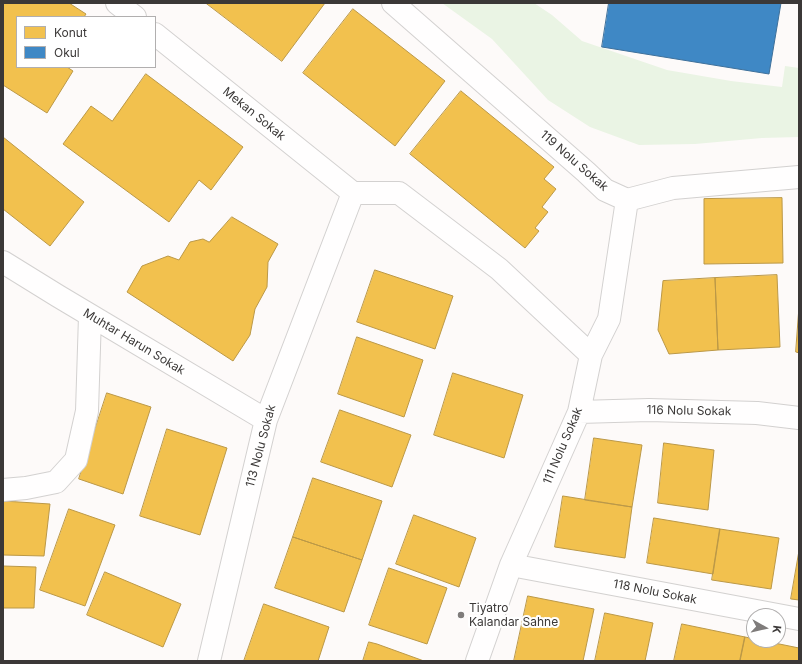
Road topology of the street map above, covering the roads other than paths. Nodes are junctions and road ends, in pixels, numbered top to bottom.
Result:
1 (117, 3) edge
2 (393, 3) edge
3 (133, 16) edge
4 (156, 35) edge
5 (799, 177) edge
6 (353, 194) junction
7 (627, 200) junction
8 (3, 262) edge
9 (90, 316) junction
10 (591, 355) junction
11 (579, 412) junction
12 (799, 418) edge
13 (266, 420) junction
14 (3, 490) edge
15 (511, 565) junction
16 (799, 619) edge
17 (209, 661) edge
18 (476, 661) edge

1 - 3 street
2 - 7 street, 119 Nolu Sokak
4 - 6 street, Mekan Sokak
5 - 7 street
6 - 10 street
6 - 13 street, 113 Nolu Sokak
7 - 10 street, 111 Nolu Sokak
8 - 9 street, Muhtar Harun Sokak
9 - 13 street, Muhtar Harun Sokak
9 - 14 street
10 - 11 street, 111 Nolu Sokak
11 - 12 street, 116 Nolu Sokak
11 - 15 street, 111 Nolu Sokak
13 - 17 street, 113 Nolu Sokak
15 - 16 street, 118 Nolu Sokak
15 - 18 street, 111 Nolu Sokak

